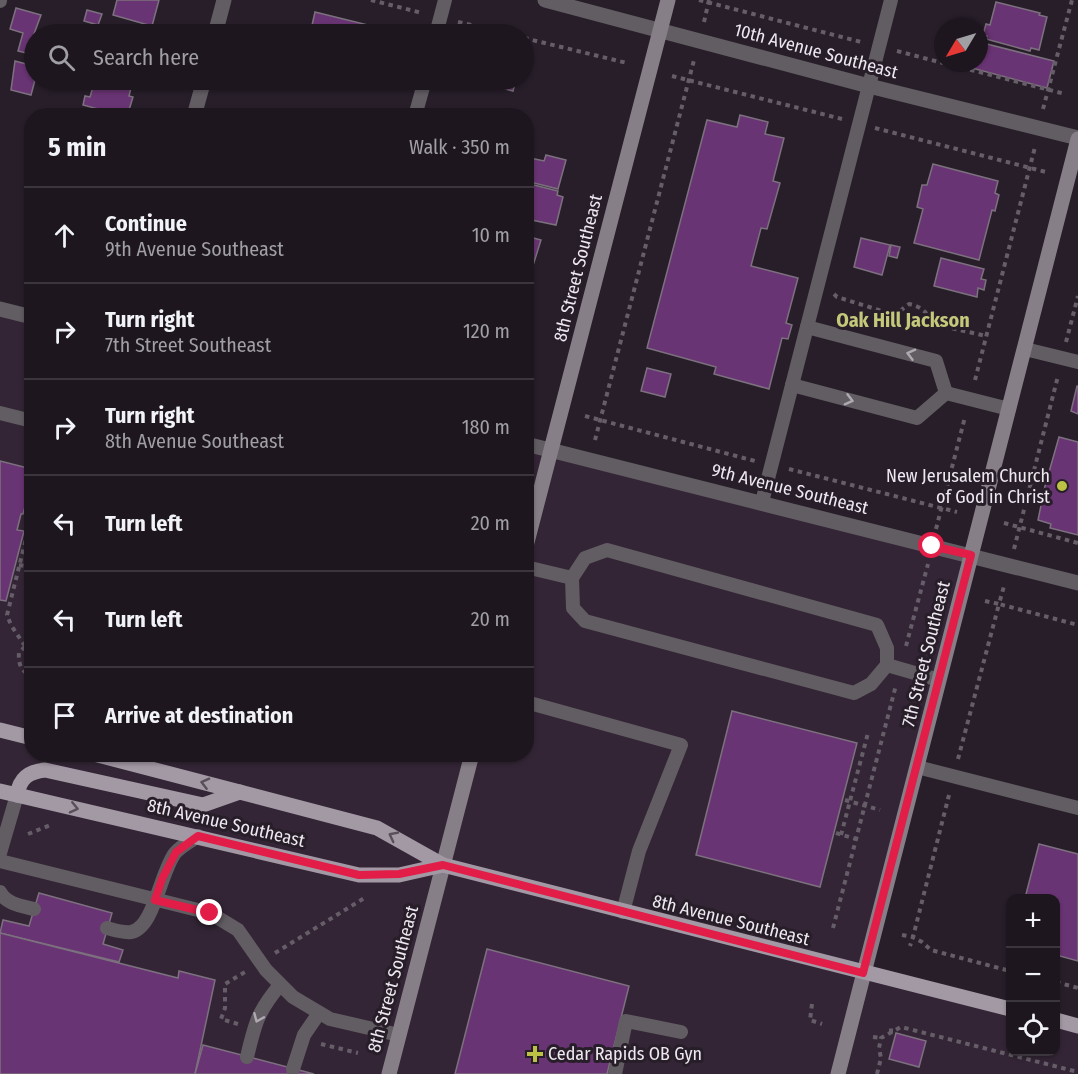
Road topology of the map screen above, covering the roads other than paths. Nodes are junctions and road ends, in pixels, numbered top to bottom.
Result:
1 (224, 0) edge
2 (445, 0) edge
3 (545, 0) edge
4 (668, 0) edge
5 (891, 0) edge
6 (218, 24) edge
7 (439, 24) edge
8 (660, 30) junction
9 (869, 86) junction
10 (201, 90) edge
11 (422, 90) edge
12 (196, 108) edge
13 (417, 108) edge
14 (1078, 139) edge
15 (0, 309) edge
16 (24, 315) edge
17 (807, 327) junction
18 (1025, 349) junction
19 (1078, 362) edge
20 (792, 385) junction
21 (946, 393) junction
22 (1009, 409) junction
23 (0, 414) edge
24 (24, 419) edge
25 (534, 446) edge
26 (552, 450) junction
27 (762, 502) junction
28 (534, 516) edge
29 (971, 555) junction
30 (534, 569) edge
31 (572, 578) junction
32 (1078, 583) edge
33 (894, 667) junction
34 (939, 680) junction
35 (534, 704) edge
36 (0, 730) edge
37 (24, 736) edge
38 (125, 762) edge
39 (470, 762) edge
40 (917, 766) junction
41 (0, 791) edge
42 (241, 792) junction
43 (17, 795) junction
44 (1078, 808) edge
45 (198, 836) junction
46 (0, 853) edge
47 (0, 861) edge
48 (443, 865) junction
49 (0, 892) edge
50 (155, 900) junction
51 (34, 909) dead end
52 (623, 912) junction
53 (107, 928) dead end
54 (863, 973) junction
55 (280, 985) junction
56 (1006, 1008) edge
57 (319, 1013) junction
58 (1060, 1021) edge
59 (1078, 1026) edge
60 (681, 1032) dead end
61 (399, 1035) junction
62 (247, 1057) dead end
63 (293, 1069) dead end
64 (389, 1074) edge
65 (615, 1074) edge
66 (838, 1074) edge

1 - 6 street
2 - 7 lane
3 - 8 street, 10th Avenue Southeast
4 - 8 main road, 8th Street Southeast
5 - 9 lane
8 - 9 street, 10th Avenue Southeast
8 - 26 main road, 8th Street Southeast
9 - 14 street, 10th Avenue Southeast
9 - 17 lane
10 - 12 street
11 - 13 lane
14 - 18 main road, 7th Street Southeast
15 - 16 street
17 - 20 lane
21 -> 17 lane
18 - 19 lane
18 - 22 main road, 7th Street Southeast
20 -> 21 lane
20 - 27 lane
21 - 22 lane
22 - 29 main road, 7th Street Southeast
23 - 24 lane
25 - 26 street, 9th Avenue Southeast
26 - 27 street, 9th Avenue Southeast
26 - 28 main road, 8th Street Southeast
27 - 29 street, 9th Avenue Southeast
29 - 32 street, 9th Avenue Southeast
29 - 34 main road, 7th Street Southeast
30 - 31 lane
31 - 33 lane
31 - 33 lane
33 - 34 lane
34 - 40 main road, 7th Street Southeast
35 - 52 lane
36 - 37 main road
42 -> 38 main road, 8th Avenue Southeast
39 - 48 main road, 8th Street Southeast
40 - 44 lane
40 - 54 main road, 7th Street Southeast
41 - 43 main road, 8th Avenue Southeast
42 - 43 main road
48 -> 42 main road, 8th Avenue Southeast
43 -> 45 main road, 8th Avenue Southeast
43 - 46 lane
45 - 48 main road, 8th Avenue Southeast
45 - 50 lane
47 - 50 lane
48 - 52 main road, 8th Avenue Southeast
48 - 61 main road, 8th Street Southeast
49 - 51 lane
50 - 53 lane
50 - 55 lane
52 - 54 main road, 8th Avenue Southeast
54 - 56 main road, 8th Avenue Southeast
54 - 66 main road, 7th Street Southeast
55 - 57 lane
55 -> 62 lane
57 - 61 lane
57 - 63 lane
58 - 59 main road
60 - 65 lane
61 - 64 main road, 8th Street Southeast

